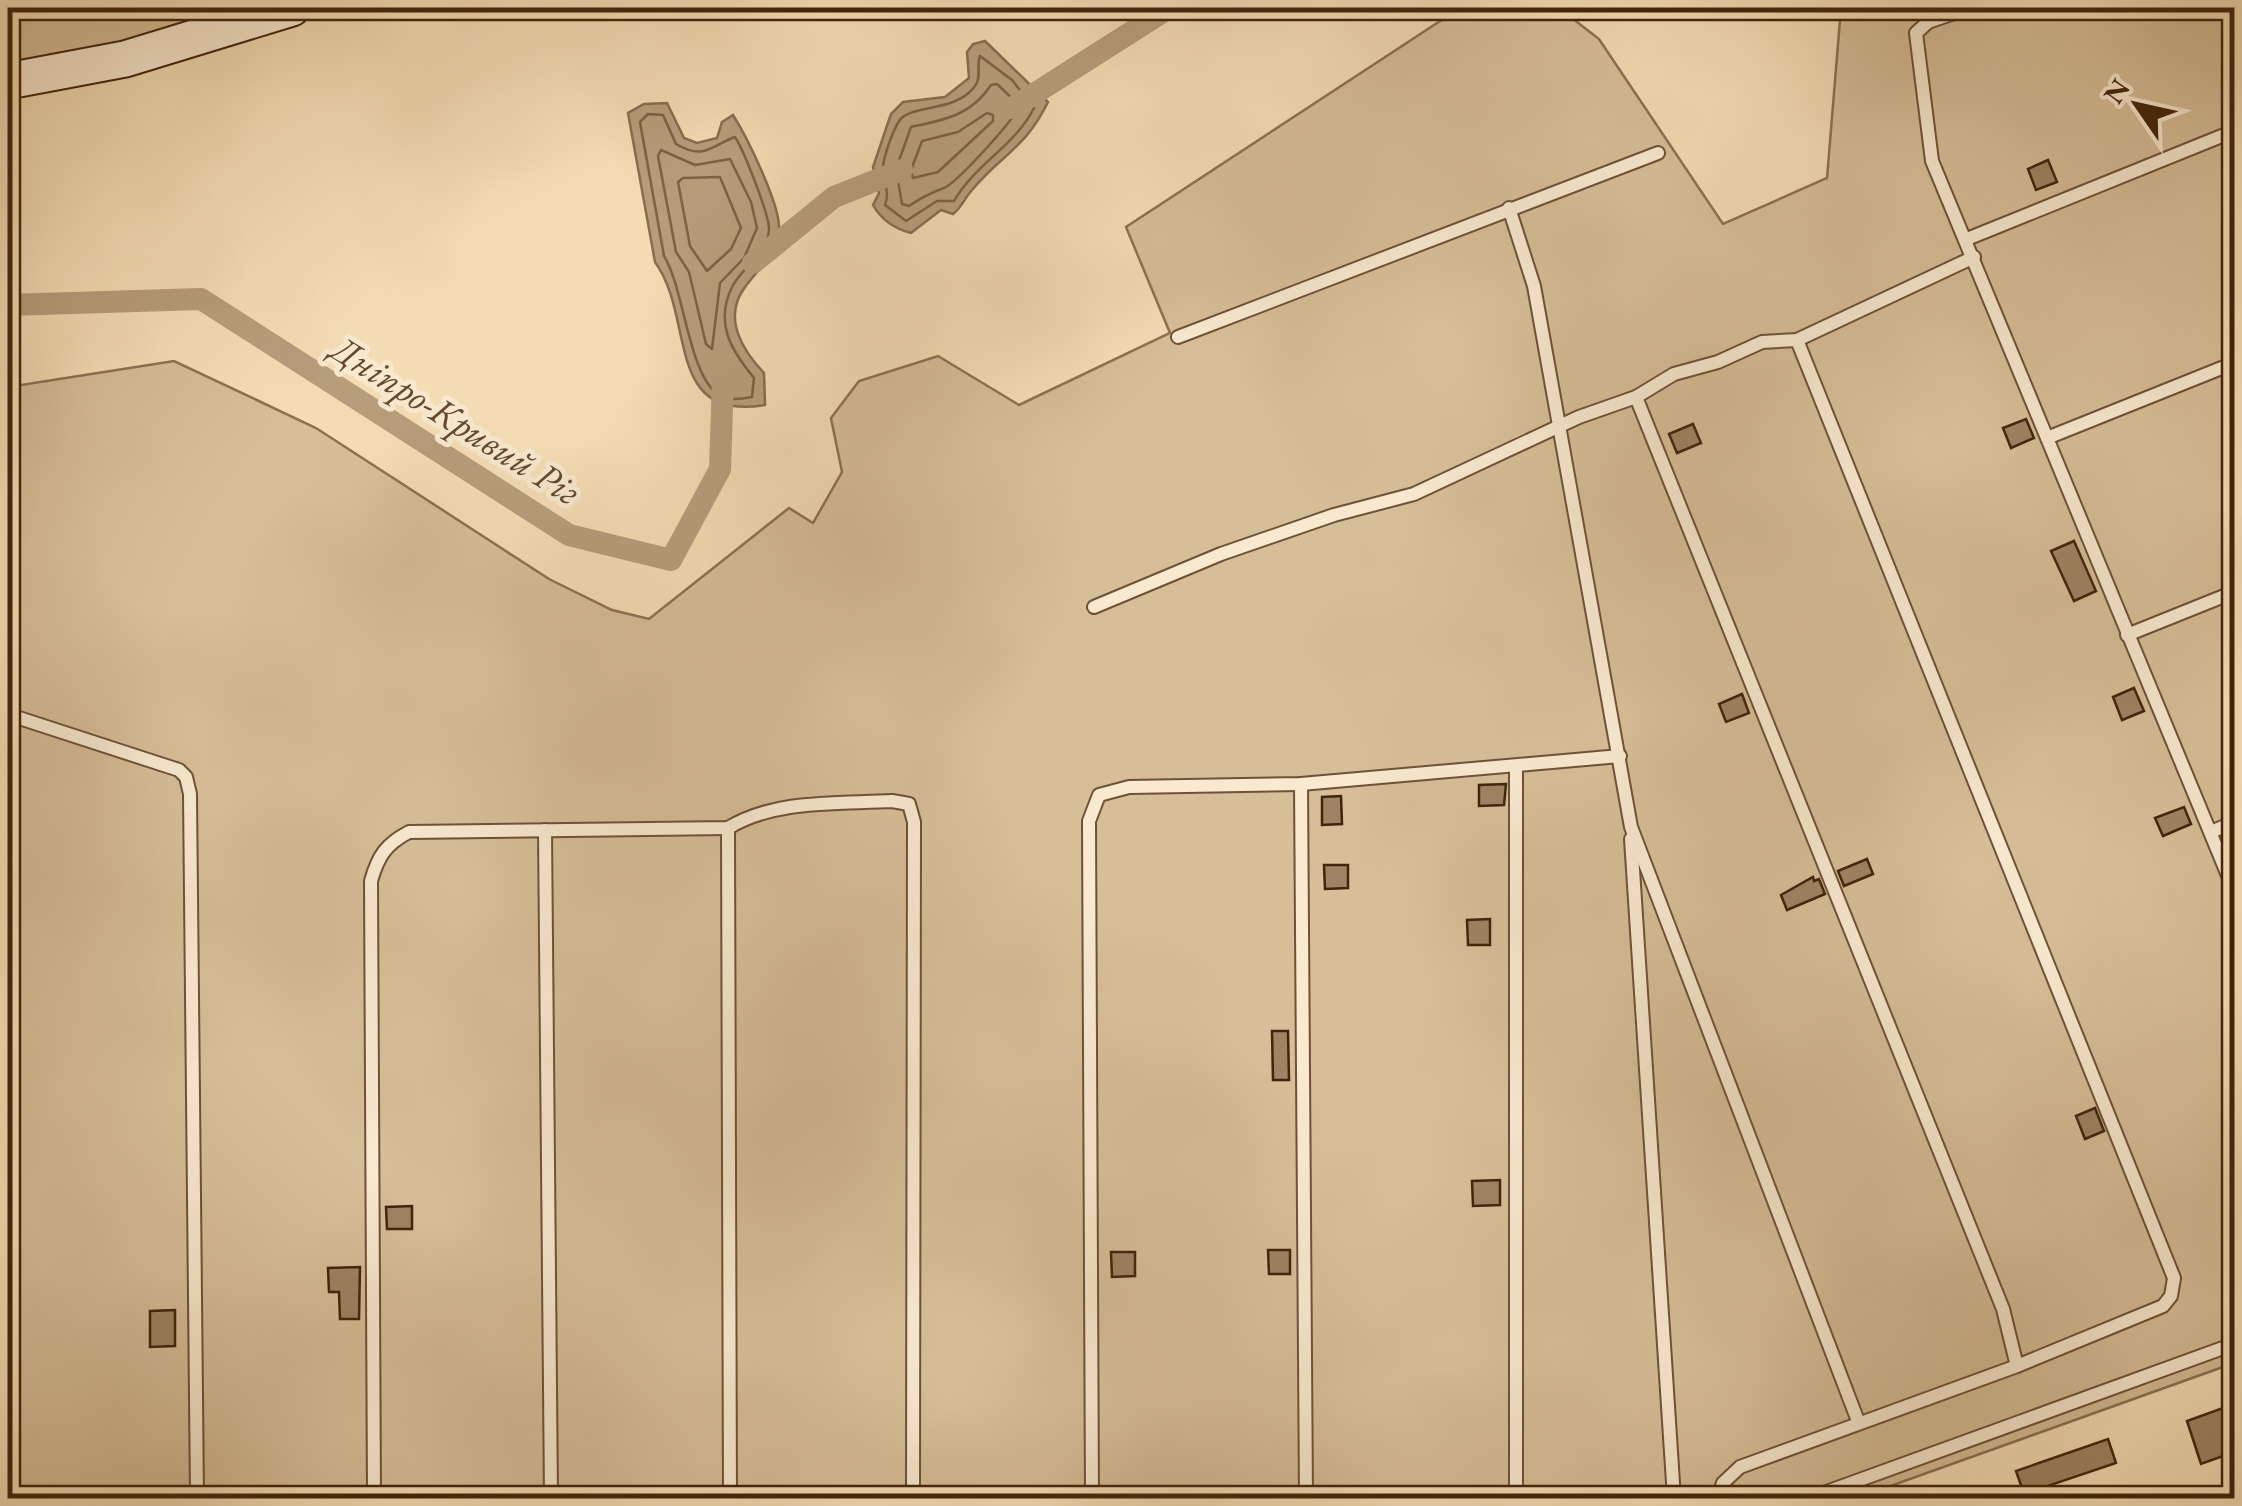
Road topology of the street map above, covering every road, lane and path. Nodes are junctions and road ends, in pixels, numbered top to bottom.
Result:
1 (292, 8) edge
2 (1969, 8) edge
3 (2227, 8) edge
4 (2234, 12) edge
5 (8, 81) edge
6 (2234, 131) edge
7 (1658, 152) dead end
8 (1509, 208) junction
9 (1967, 240) junction
10 (1974, 258) junction
11 (1178, 337) dead end
12 (1797, 340) junction
13 (2234, 363) edge
14 (1636, 397) junction
15 (1560, 425) junction
16 (2048, 438) junction
17 (2234, 592) edge
18 (1094, 607) dead end
19 (2127, 635) junction
20 (8, 720) edge
21 (1620, 756) junction
22 (1516, 767) junction
23 (1301, 784) junction
24 (2234, 822) edge
25 (1631, 827) junction
26 (728, 828) junction
27 (545, 830) junction
28 (2212, 832) junction
29 (2234, 890) edge
30 (2234, 1344) edge
31 (2017, 1366) junction
32 (1858, 1421) junction
33 (197, 1498) edge
34 (374, 1498) edge
35 (551, 1498) edge
36 (730, 1498) edge
37 (913, 1498) edge
38 (1092, 1498) edge
39 (1306, 1498) edge
40 (1516, 1498) edge
41 (1674, 1498) edge
42 (1718, 1498) edge
43 (1810, 1498) edge

1 - 5 main road
2 - 9 lane
3 - 4 lane
6 - 9 lane
7 - 8 lane
8 - 11 lane
8 - 15 lane
9 - 10 lane
10 - 12 lane
10 - 16 lane
12 - 14 lane
12 - 31 lane
13 - 16 lane
14 - 15 lane
14 - 31 lane
15 - 18 lane
15 - 21 lane
16 - 19 lane
17 - 19 lane
19 - 28 lane
20 - 33 lane
21 - 22 lane
21 - 25 lane
22 - 23 lane
22 - 40 lane
23 - 38 lane
23 - 39 lane
24 - 28 lane
25 - 32 lane
25 - 41 lane
26 - 27 lane
26 - 36 lane
26 - 37 lane
27 - 34 lane
27 - 35 lane
28 - 29 lane
30 - 43 lane
31 - 32 lane
32 - 42 lane

